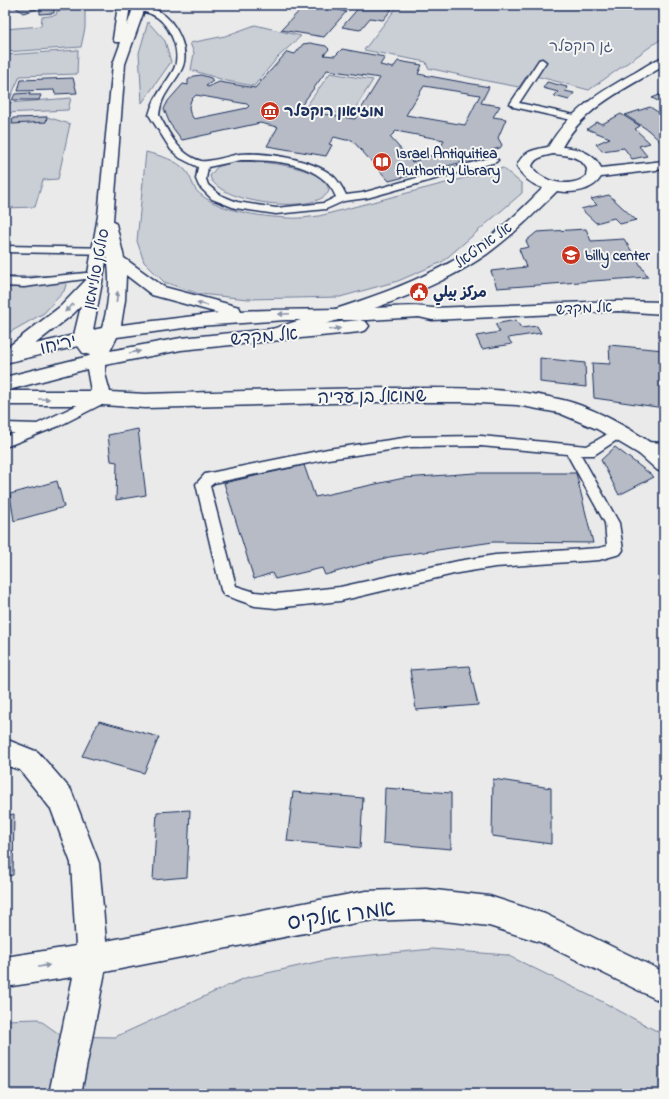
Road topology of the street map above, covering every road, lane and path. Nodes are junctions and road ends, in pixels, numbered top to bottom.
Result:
1 (124, 6) edge
2 (140, 7) edge
3 (664, 61) edge
4 (542, 62) dead end
5 (119, 64) junction
6 (576, 118) junction
7 (553, 150) junction
8 (493, 160) dead end
9 (203, 166) junction
10 (664, 166) edge
11 (596, 173) junction
12 (553, 187) junction
13 (342, 198) junction
14 (5, 249) edge
15 (111, 254) junction
16 (95, 277) junction
17 (5, 282) edge
18 (664, 308) edge
19 (337, 314) junction
20 (432, 314) junction
21 (253, 316) junction
22 (110, 332) junction
23 (268, 336) junction
24 (82, 338) junction
25 (5, 357) edge
26 (97, 360) junction
27 (5, 384) edge
28 (5, 398) edge
29 (103, 398) junction
30 (5, 428) edge
31 (40, 428) junction
32 (618, 433) junction
33 (5, 442) edge
34 (571, 449) junction
35 (655, 449) edge
36 (664, 465) edge
37 (5, 752) edge
38 (92, 959) junction
39 (5, 972) edge
40 (664, 988) edge
41 (65, 1094) edge

1 - 2 lane
1 - 5 street
2 - 5 street, סולטן סולימאן
2 - 9 lane
3 - 6 street
4 - 6 lane
5 - 15 street, סולטן סולימאן
6 - 7 street
7 - 11 street
7 - 12 street
8 - 13 lane
9 - 13 lane
9 - 13 lane
10 - 11 street
11 - 12 street
12 - 19 street, אל אח'טאל
14 - 15 lane
15 - 16 street, סולטן סולימאן
21 -> 15 street
22 -> 15 street, סולטן סולימאן
16 - 17 lane
16 - 24 street, סולטן סולימאן
16 -> 25 street
18 - 20 street, אל מקדש
19 - 20 street, אל מקדש
19 -> 21 street, אל מקדש
19 - 23 street
23 -> 20 street, אל מקדש
21 - 22 street, אל מקדש
22 - 24 street, יריחו
22 - 26 street, סולטן סולימאן
26 -> 23 street, אל מקדש
24 - 25 street, יריחו
24 - 26 street
26 - 27 street, יריחו
26 - 29 street
28 -> 29 street, שמואל בן עדיה
29 - 31 lane
29 - 32 street, שמואל בן עדיה
30 - 31 lane
31 - 33 lane
32 - 34 lane
32 - 35 street, שמואל בן עדיה
34 - 34 lane
35 - 36 street, שמואל בן עדיה
37 - 38 street
39 -> 38 street, אמרו אלקיס
38 - 40 street, אמרו אלקיס
38 - 41 street

